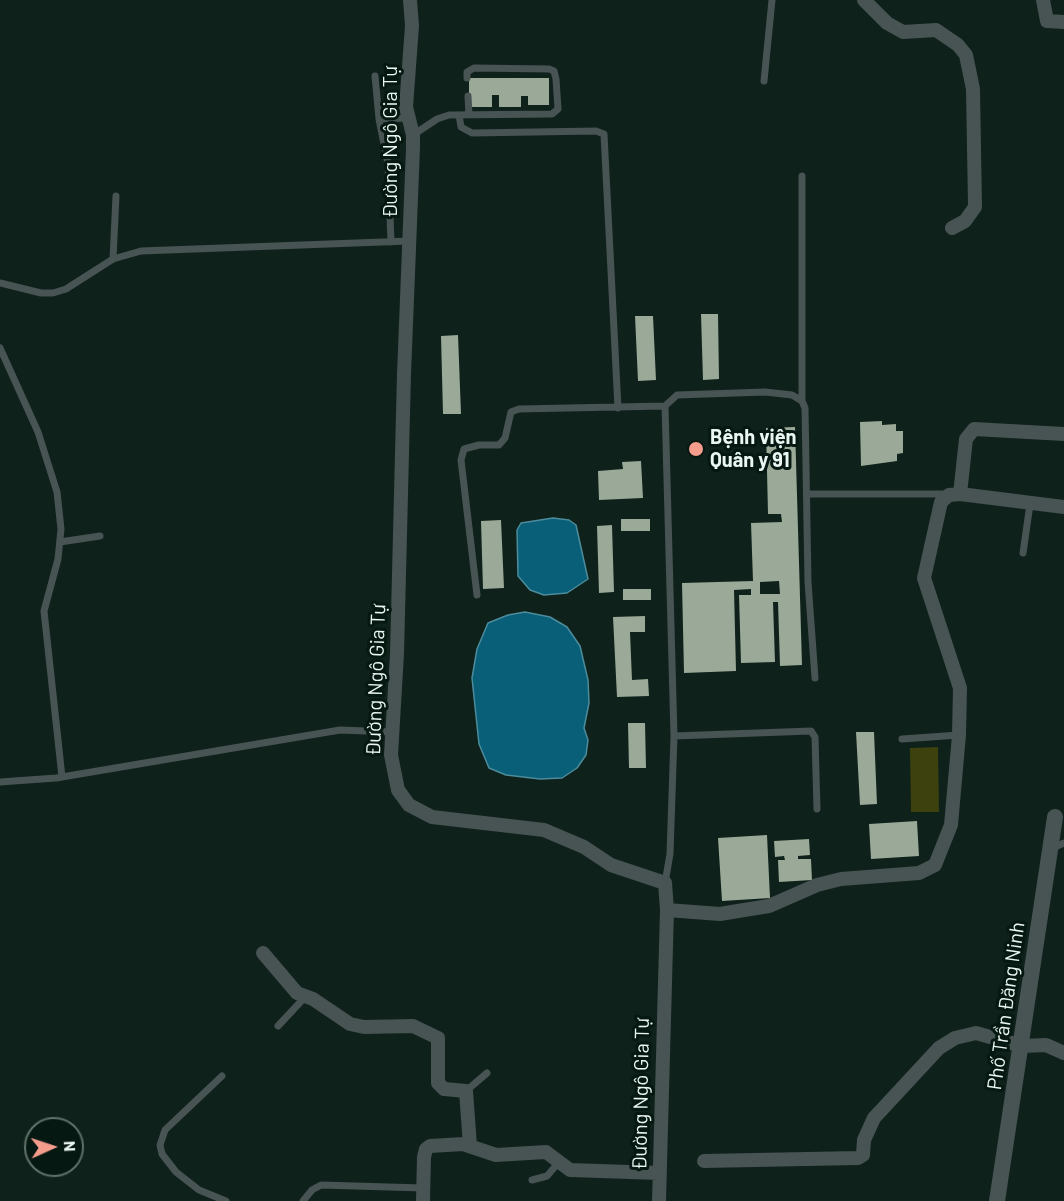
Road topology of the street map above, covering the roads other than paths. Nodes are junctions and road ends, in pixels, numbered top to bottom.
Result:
1 (410, 0) edge
2 (772, 0) edge
3 (864, 0) edge
4 (1043, 0) edge
5 (1064, 22) edge
6 (375, 76) dead end
7 (467, 78) dead end
8 (764, 81) dead end
9 (468, 96) dead end
10 (459, 115) junction
11 (469, 115) junction
12 (408, 118) junction
13 (379, 119) junction
14 (414, 135) junction
15 (802, 176) dead end
16 (116, 196) dead end
17 (952, 228) dead end
18 (391, 242) junction
19 (409, 242) junction
20 (113, 259) junction
21 (0, 283) edge
22 (0, 348) edge
23 (802, 401) junction
24 (665, 406) junction
25 (618, 408) junction
26 (1064, 434) edge
27 (807, 494) junction
28 (954, 494) junction
29 (1030, 504) junction
30 (1064, 507) edge
31 (100, 536) dead end
32 (60, 542) junction
33 (1023, 553) dead end
34 (477, 595) dead end
35 (815, 678) dead end
36 (393, 732) junction
37 (959, 735) junction
38 (674, 736) junction
39 (902, 739) dead end
40 (62, 777) junction
41 (0, 782) edge
42 (817, 808) dead end
43 (1060, 822) edge
44 (1057, 846) edge
45 (665, 883) junction
46 (667, 910) junction
47 (262, 953) dead end
48 (306, 996) junction
49 (278, 1026) dead end
50 (1022, 1046) junction
51 (1064, 1053) edge
52 (487, 1073) dead end
53 (222, 1076) dead end
54 (466, 1091) junction
55 (470, 1146) junction
56 (704, 1161) dead end
57 (559, 1162) junction
58 (659, 1173) junction
59 (532, 1180) dead end
60 (423, 1195) edge
61 (226, 1201) edge
62 (303, 1201) edge
63 (659, 1201) edge
64 (997, 1201) edge

1 - 12 street, Đường Ngô Gia Tự
2 - 8 lane
3 - 17 street
4 - 5 street
6 - 13 lane
7 - 11 lane
9 - 11 lane
10 - 11 lane
10 - 14 lane
10 - 25 lane
12 - 13 lane
12 - 14 street, Đường Ngô Gia Tự
13 - 18 lane
14 - 19 street, Đường Ngô Gia Tự
15 - 23 lane
16 - 20 lane
18 - 19 lane
18 - 20 lane
19 - 36 street, Đường Ngô Gia Tự
20 - 21 lane
22 - 32 lane
23 - 24 lane
23 - 27 lane
24 - 25 lane
24 - 38 lane
25 - 34 lane
26 - 28 street
27 - 28 lane
27 - 35 lane
28 - 29 street
28 - 37 street
29 - 30 street
29 - 33 lane
31 - 32 lane
32 - 40 lane
36 - 40 lane
36 - 45 street, Đường Ngô Gia Tự
37 - 39 lane
37 - 46 street
38 - 42 lane
38 - 45 lane
40 - 41 lane
43 - 44 street, Phố Trần Đăng Ninh
44 - 50 street, Phố Trần Đăng Ninh
45 - 46 street, Đường Ngô Gia Tự
46 - 58 street, Đường Ngô Gia Tự
47 - 48 street
48 - 49 lane
48 - 54 street
50 - 51 street
50 - 56 street
50 - 64 street, Phố Trần Đăng Ninh
52 - 54 lane
53 - 61 lane
54 - 55 street
55 - 57 street
55 - 60 street
57 - 58 street
57 - 59 lane
58 - 63 street, Đường Ngô Gia Tự
60 - 62 lane

